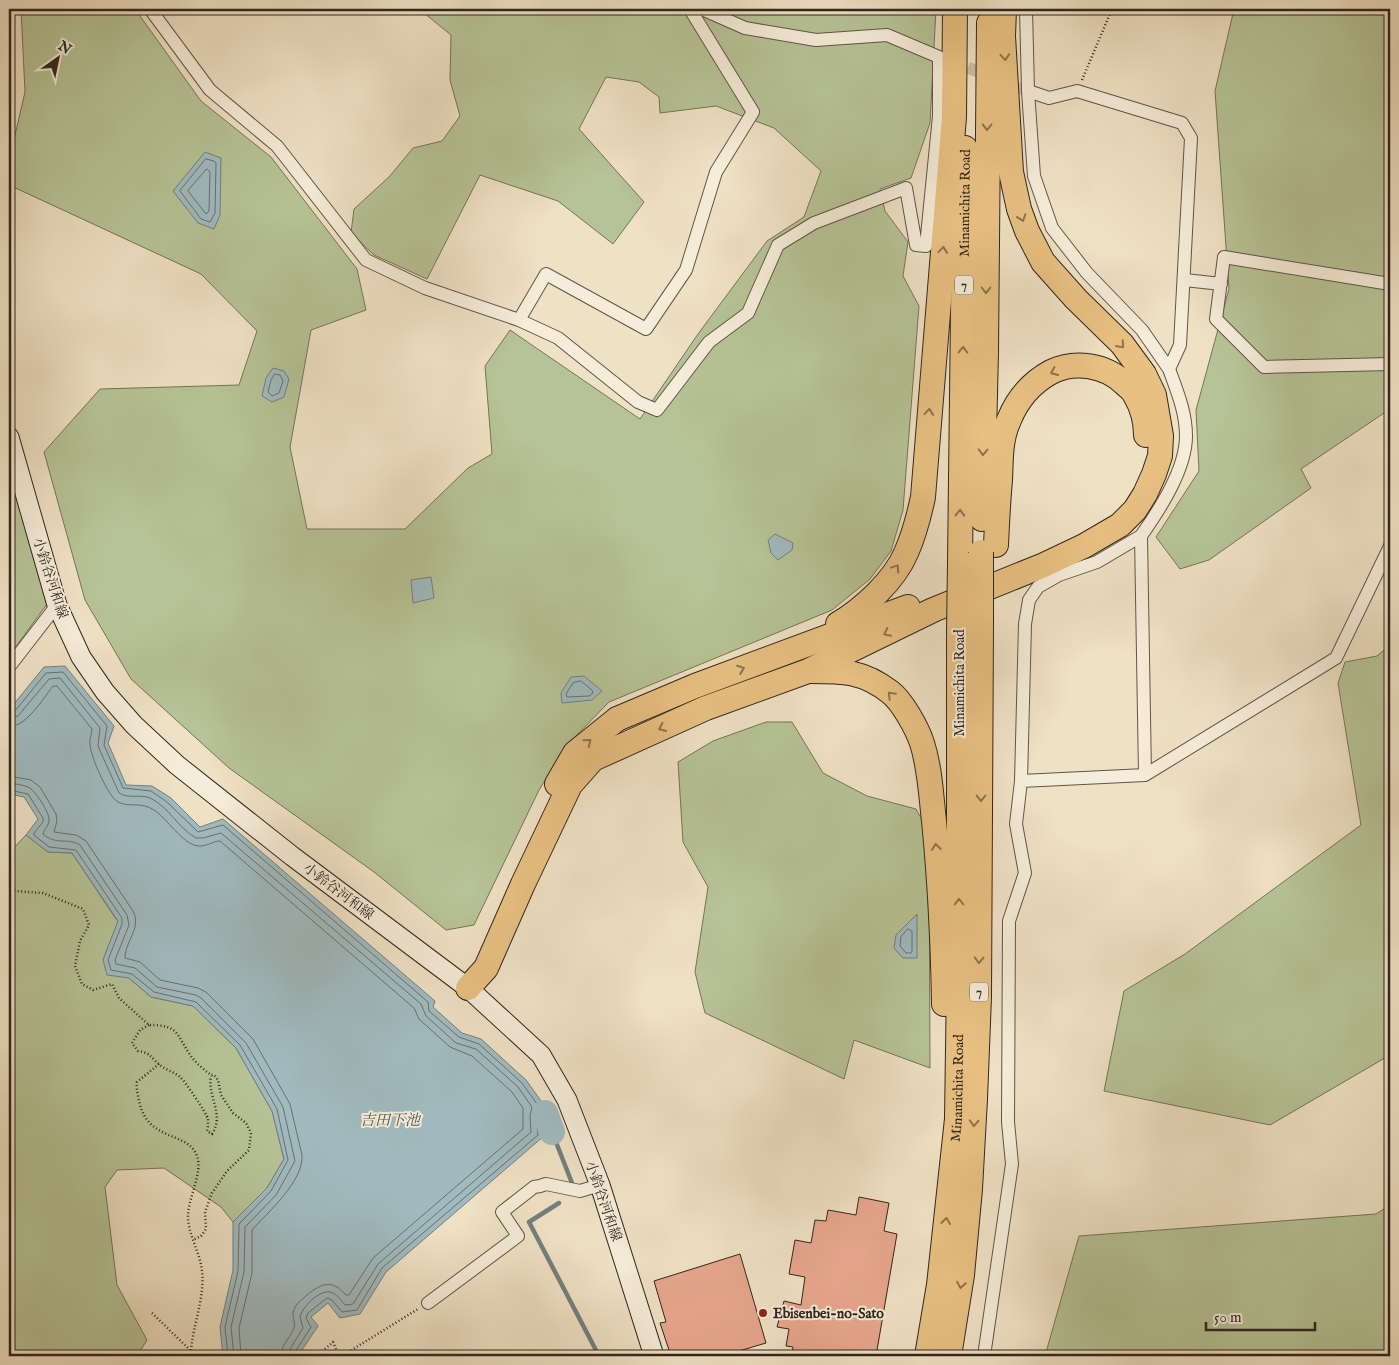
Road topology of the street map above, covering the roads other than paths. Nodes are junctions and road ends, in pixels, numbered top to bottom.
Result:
1 (150, 9) edge
2 (690, 9) edge
3 (702, 9) edge
4 (955, 9) edge
5 (967, 9) edge
6 (989, 9) edge
7 (1004, 9) edge
8 (1026, 9) edge
9 (1028, 91) junction
10 (1184, 280) junction
11 (1221, 284) junction
12 (1390, 284) edge
13 (518, 320) junction
14 (1390, 364) edge
15 (1169, 369) junction
16 (9, 436) edge
17 (1141, 536) junction
18 (1390, 546) edge
19 (989, 548) junction
20 (57, 605) junction
21 (978, 624) junction
22 (806, 644) junction
23 (9, 667) edge
24 (808, 671) junction
25 (1145, 775) junction
26 (1022, 781) junction
27 (468, 988) junction
28 (957, 1118) junction
29 (600, 1185) junction
30 (428, 1303) road end
31 (654, 1356) edge
32 (927, 1356) edge
33 (949, 1356) edge
34 (984, 1356) edge

1 - 13 street
2 - 13 street
3 - 13 street
22 -> 4 highway
21 -> 5 highway, Minamichita Road / 7, bridge
6 -> 19 highway, Minamichita Road / 7
7 -> 24 highway
8 - 9 street
9 - 10 street
9 - 15 street
10 - 11 street
10 - 15 street
11 - 12 street
11 - 14 street
15 - 17 street
16 - 20 main road, 小鈴谷河和線
17 - 25 street
17 - 26 street
18 - 25 street
19 - 21 highway, Minamichita Road / 7, bridge
22 -> 19 highway
20 - 23 street
20 - 27 main road, 小鈴谷河和線
28 -> 21 highway, Minamichita Road / 7
21 -> 33 highway, Minamichita Road / 7
27 -> 22 highway
24 -> 27 highway
28 -> 24 highway
25 - 26 street
26 - 34 street
27 - 29 main road, 小鈴谷河和線
32 -> 28 highway, Minamichita Road / 7
29 - 30 street
29 - 31 main road, 小鈴谷河和線

